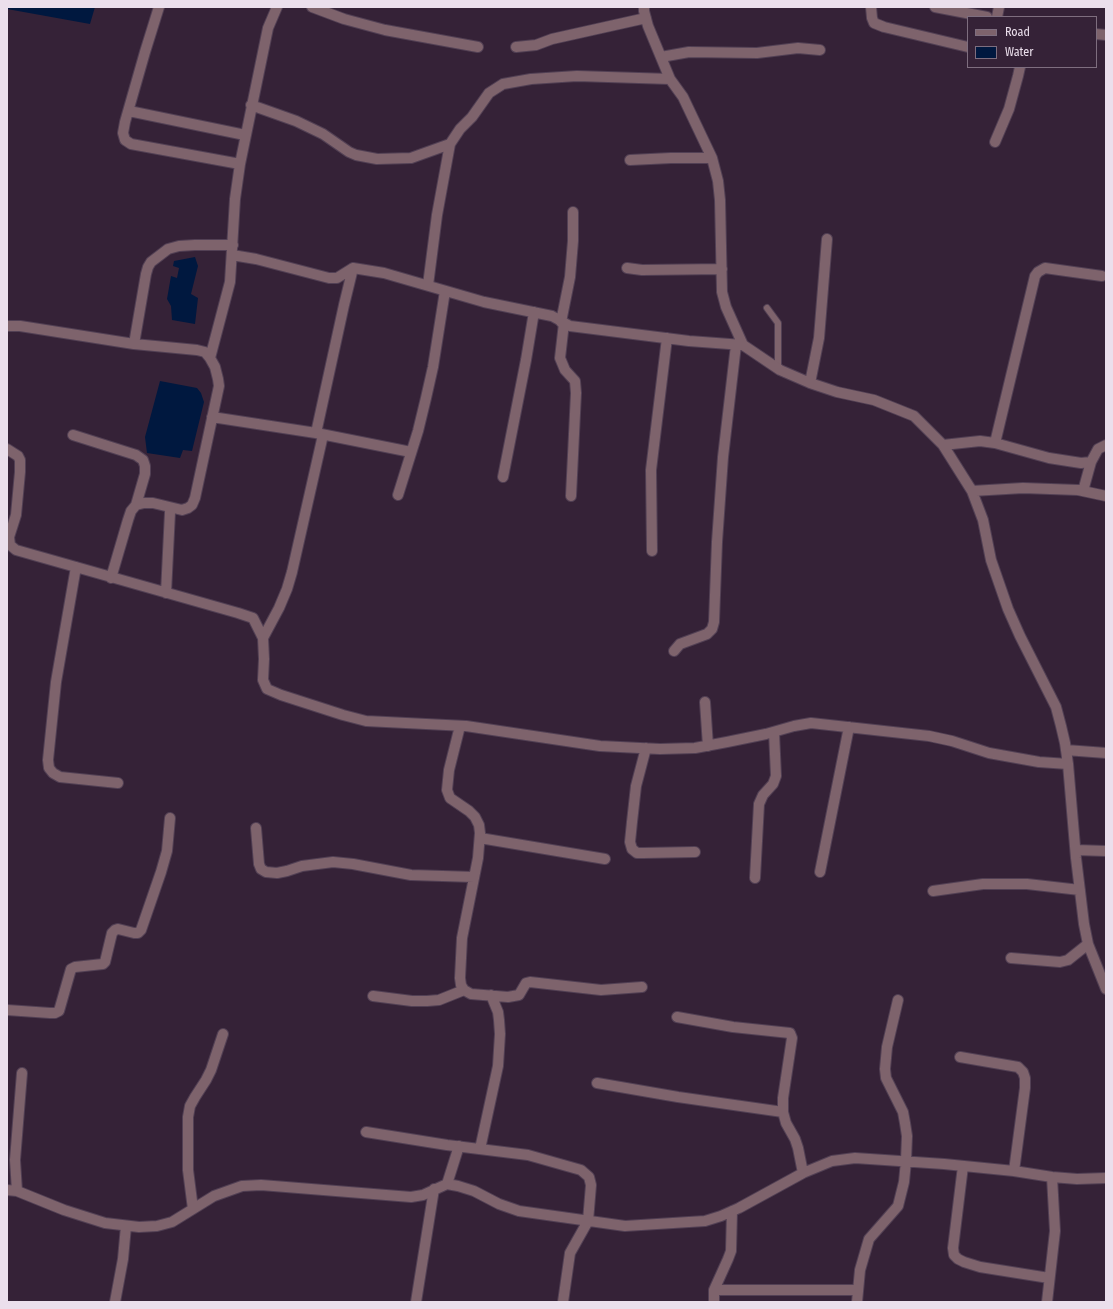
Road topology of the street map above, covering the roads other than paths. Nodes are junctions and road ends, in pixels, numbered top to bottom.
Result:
1 (159, 7) edge
2 (277, 7) edge
3 (312, 7) edge
4 (644, 7) edge
5 (871, 7) edge
6 (935, 7) edge
7 (982, 16) edge
8 (646, 18) junction
9 (478, 47) dead end
10 (516, 47) dead end
11 (967, 47) edge
12 (820, 50) dead end
13 (661, 57) junction
14 (1020, 68) edge
15 (670, 78) junction
16 (251, 105) junction
17 (129, 111) junction
18 (245, 136) junction
19 (995, 142) dead end
20 (450, 144) junction
21 (712, 158) junction
22 (630, 160) dead end
23 (240, 164) junction
24 (573, 212) dead end
25 (827, 239) dead end
26 (232, 250) junction
27 (354, 268) junction
28 (627, 268) dead end
29 (722, 269) junction
30 (1102, 276) dead end
31 (428, 285) junction
32 (445, 291) junction
33 (767, 308) dead end
34 (534, 312) junction
35 (562, 322) junction
36 (7, 326) edge
37 (667, 338) junction
38 (134, 344) junction
39 (739, 345) junction
40 (210, 358) junction
41 (778, 369) junction
42 (810, 383) junction
43 (212, 417) junction
44 (320, 434) junction
45 (73, 435) dead end
46 (994, 443) junction
47 (943, 445) junction
48 (1106, 445) edge
49 (7, 449) edge
50 (411, 452) junction
51 (1090, 462) junction
52 (503, 477) dead end
53 (972, 491) junction
54 (1083, 491) junction
55 (398, 495) dead end
56 (571, 496) dead end
57 (1106, 496) edge
58 (136, 505) junction
59 (172, 508) junction
60 (652, 551) dead end
61 (76, 567) junction
62 (111, 578) junction
63 (166, 593) junction
64 (263, 638) junction
65 (674, 651) dead end
66 (705, 702) dead end
67 (460, 726) junction
68 (849, 727) junction
69 (774, 732) junction
70 (708, 746) junction
71 (646, 748) junction
72 (1066, 750) junction
73 (1106, 752) edge
74 (1068, 764) junction
75 (118, 783) dead end
76 (170, 818) dead end
77 (256, 828) dead end
78 (480, 838) junction
79 (1076, 850) junction
80 (1106, 851) edge
81 (696, 852) dead end
82 (605, 859) dead end
83 (820, 872) dead end
84 (474, 877) junction
85 (755, 878) dead end
86 (1080, 890) junction
87 (932, 891) dead end
88 (1088, 944) junction
89 (1011, 958) dead end
90 (642, 987) dead end
91 (1106, 989) edge
92 (464, 990) junction
93 (373, 996) dead end
94 (491, 996) junction
95 (898, 1000) dead end
96 (7, 1010) edge
97 (677, 1017) dead end
98 (223, 1034) dead end
99 (960, 1057) dead end
100 (22, 1073) dead end
101 (597, 1083) dead end
102 (783, 1112) junction
103 (366, 1132) dead end
104 (459, 1146) junction
105 (480, 1149) junction
106 (906, 1161) junction
107 (963, 1166) junction
108 (1014, 1171) junction
109 (803, 1173) junction
110 (1052, 1177) junction
111 (1106, 1178) edge
112 (447, 1184) junction
113 (434, 1189) junction
114 (12, 1190) edge
115 (193, 1209) junction
116 (732, 1211) junction
117 (588, 1221) junction
118 (126, 1226) junction
119 (1049, 1278) junction
120 (714, 1290) junction
121 (858, 1290) junction
122 (115, 1302) edge
123 (416, 1302) edge
124 (563, 1302) edge
125 (714, 1302) edge
126 (857, 1302) edge
127 (1046, 1302) edge

1 - 17 street
2 - 16 street
3 - 9 street
4 - 8 street
5 - 11 street
6 - 7 street
8 - 10 street
8 - 13 street
12 - 13 street
13 - 15 street
14 - 19 street
15 - 20 street
15 - 21 street
16 - 18 street
16 - 20 street
17 - 18 street
17 - 23 street
18 - 23 street
20 - 31 street
21 - 22 street
21 - 29 street
23 - 26 street
24 - 35 street
25 - 42 street
26 - 27 street
26 - 38 street
26 - 40 street
27 - 31 street
27 - 44 street
28 - 29 street
29 - 39 street
30 - 46 street
31 - 32 street
32 - 34 street
32 - 50 street
33 - 41 lane
34 - 35 street
34 - 52 street
35 - 37 street
35 - 56 street
36 - 38 street
37 - 39 street
37 - 60 street
38 - 40 street
39 - 41 street
39 - 65 street
40 - 43 street
41 - 42 street
42 - 47 street
43 - 44 street
43 - 59 street
44 - 50 street
44 - 64 street
45 - 58 street
46 - 47 street
46 - 51 street
47 - 53 street
48 - 51 street
49 - 61 street
50 - 55 street
51 - 54 street
53 - 54 street
53 - 72 street
54 - 57 street
58 - 59 street
58 - 62 street
59 - 63 street
61 - 62 street
61 - 75 street
62 - 63 street
63 - 64 street
64 - 67 street
66 - 70 street
67 - 71 street
67 - 78 street
68 - 69 street
68 - 74 street
68 - 83 street
69 - 70 street
69 - 85 street
70 - 71 street
71 - 81 street
72 - 73 street
72 - 74 street
74 - 79 street
76 - 96 street
77 - 84 street
78 - 82 street
78 - 84 street
79 - 80 street
79 - 86 street
84 - 92 street
86 - 87 street
86 - 88 street
88 - 89 street
88 - 91 street
90 - 94 street
92 - 93 street
92 - 94 street
94 - 105 street
95 - 106 street
97 - 102 street
98 - 115 street
99 - 108 street
100 - 114 street
101 - 102 street
102 - 109 street
103 - 104 street
104 - 105 street
104 - 112 street
105 - 117 street
106 - 107 street
106 - 109 street
106 - 121 street
107 - 108 street
107 - 119 street
108 - 110 street
109 - 116 street
110 - 111 street
110 - 119 street
112 - 113 street
112 - 117 street
113 - 115 street
113 - 123 street
114 - 118 street
115 - 118 street
116 - 117 street
116 - 120 street
117 - 124 street
118 - 122 street
119 - 127 street
120 - 121 street
120 - 125 street
121 - 126 street

